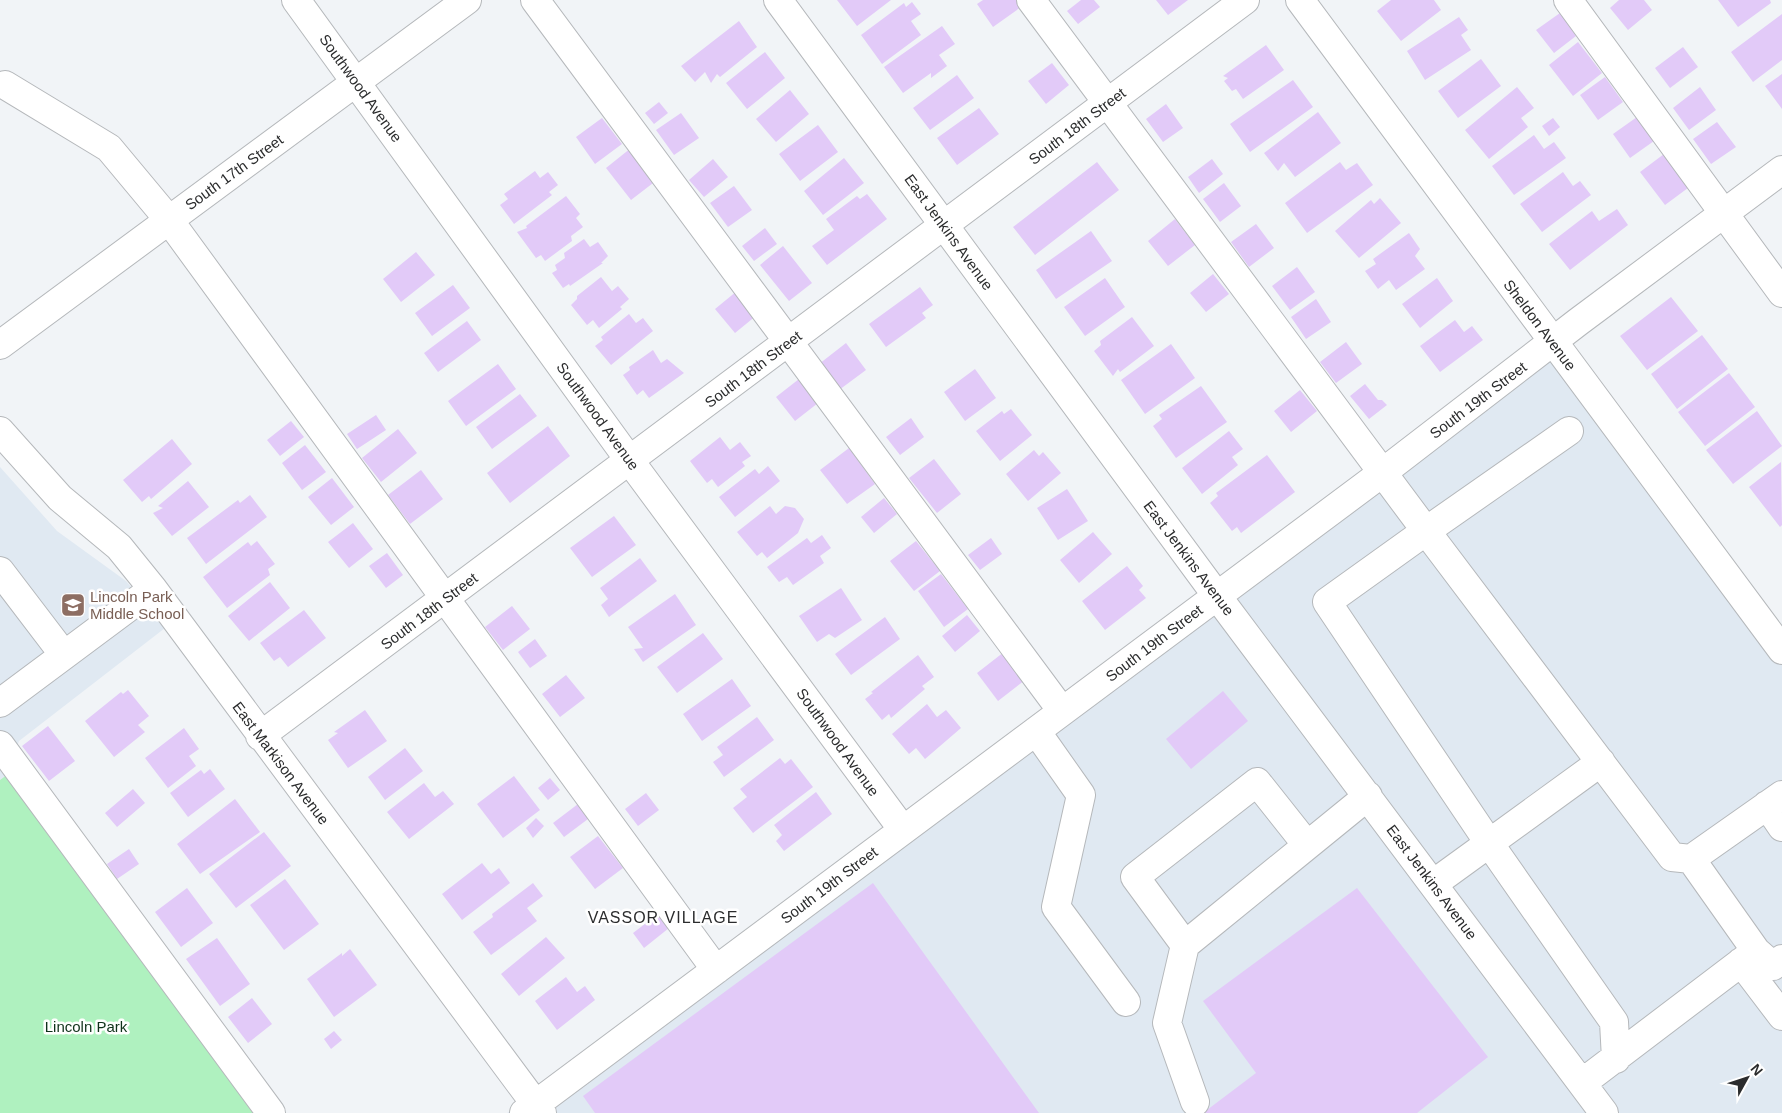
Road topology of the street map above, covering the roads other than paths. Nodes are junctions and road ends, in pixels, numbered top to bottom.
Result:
1 (296, 0) edge
2 (467, 0) edge
3 (535, 0) edge
4 (778, 0) edge
5 (1031, 0) edge
6 (1245, 0) edge
7 (1300, 0) edge
8 (1568, 0) edge
9 (356, 82) junction
10 (5, 85) dead end
11 (1107, 104) junction
12 (1782, 170) edge
13 (1724, 213) junction
14 (169, 220) junction
15 (944, 226) junction
16 (1782, 293) edge
17 (1553, 342) junction
18 (788, 343) junction
19 (0, 345) edge
20 (0, 431) edge
21 (1569, 431) dead end
22 (630, 461) junction
23 (1382, 473) junction
24 (1426, 531) junction
25 (0, 571) edge
26 (153, 589) junction
27 (1218, 596) junction
28 (444, 599) junction
29 (1782, 650) edge
30 (64, 655) junction
31 (0, 703) edge
32 (1062, 711) junction
33 (1036, 731) junction
34 (260, 736) junction
35 (0, 745) edge
36 (1601, 762) junction
37 (1368, 796) junction
38 (1777, 809) edge
39 (903, 830) junction
40 (1489, 843) junction
41 (1307, 845) junction
42 (1691, 859) junction
43 (1433, 884) junction
44 (1185, 945) junction
45 (1748, 956) junction
46 (1782, 959) edge
47 (716, 970) junction
48 (1126, 1002) dead end
49 (1782, 1016) edge
50 (1616, 1059) junction
51 (1582, 1084) junction
52 (1194, 1102) dead end
53 (534, 1110) edge
54 (271, 1113) edge
55 (1604, 1113) edge

1 - 9 street, Southwood Avenue
2 - 9 street, South 17th Street
3 - 18 street
4 - 15 street, East Jenkins Avenue
5 - 11 street
6 - 11 street, South 18th Street
7 - 17 street, Sheldon Avenue
8 - 13 street
9 - 14 street, South 17th Street
9 - 22 street, Southwood Avenue
10 - 14 street
11 - 15 street, South 18th Street
11 - 23 street
12 - 13 street, South 19th Street
13 - 16 street
13 - 17 street, South 19th Street
14 - 19 street, South 17th Street
14 - 28 street
15 - 18 street, South 18th Street
15 - 27 street, East Jenkins Avenue
17 - 23 street, South 19th Street
17 - 29 street, Sheldon Avenue
18 - 22 street, South 18th Street
18 - 32 street
20 - 26 street, East Markison Avenue
21 - 24 street
22 - 28 street, South 18th Street
22 - 39 street, Southwood Avenue
23 - 24 street
23 - 27 street, South 19th Street
24 - 36 street
24 - 40 street
25 - 30 street
26 - 30 street
26 - 34 street, East Markison Avenue
27 - 32 street, South 19th Street
27 - 37 street, East Jenkins Avenue
28 - 34 street, South 18th Street
28 - 47 street
30 - 31 street
32 - 33 street, South 19th Street
33 - 39 street, South 19th Street
33 - 48 street
34 - 53 street, East Markison Avenue
35 - 54 street
36 - 40 street
36 - 42 street
37 - 41 street
37 - 43 street, East Jenkins Avenue
38 - 42 street
39 - 47 street, South 19th Street
40 - 43 street
40 - 50 street
41 - 44 street
41 - 44 street
42 - 45 street
43 - 51 street, East Jenkins Avenue
44 - 52 street
45 - 46 street
45 - 49 street
45 - 50 street
47 - 53 street, South 19th Street
50 - 51 street
51 - 55 street, East Jenkins Avenue

